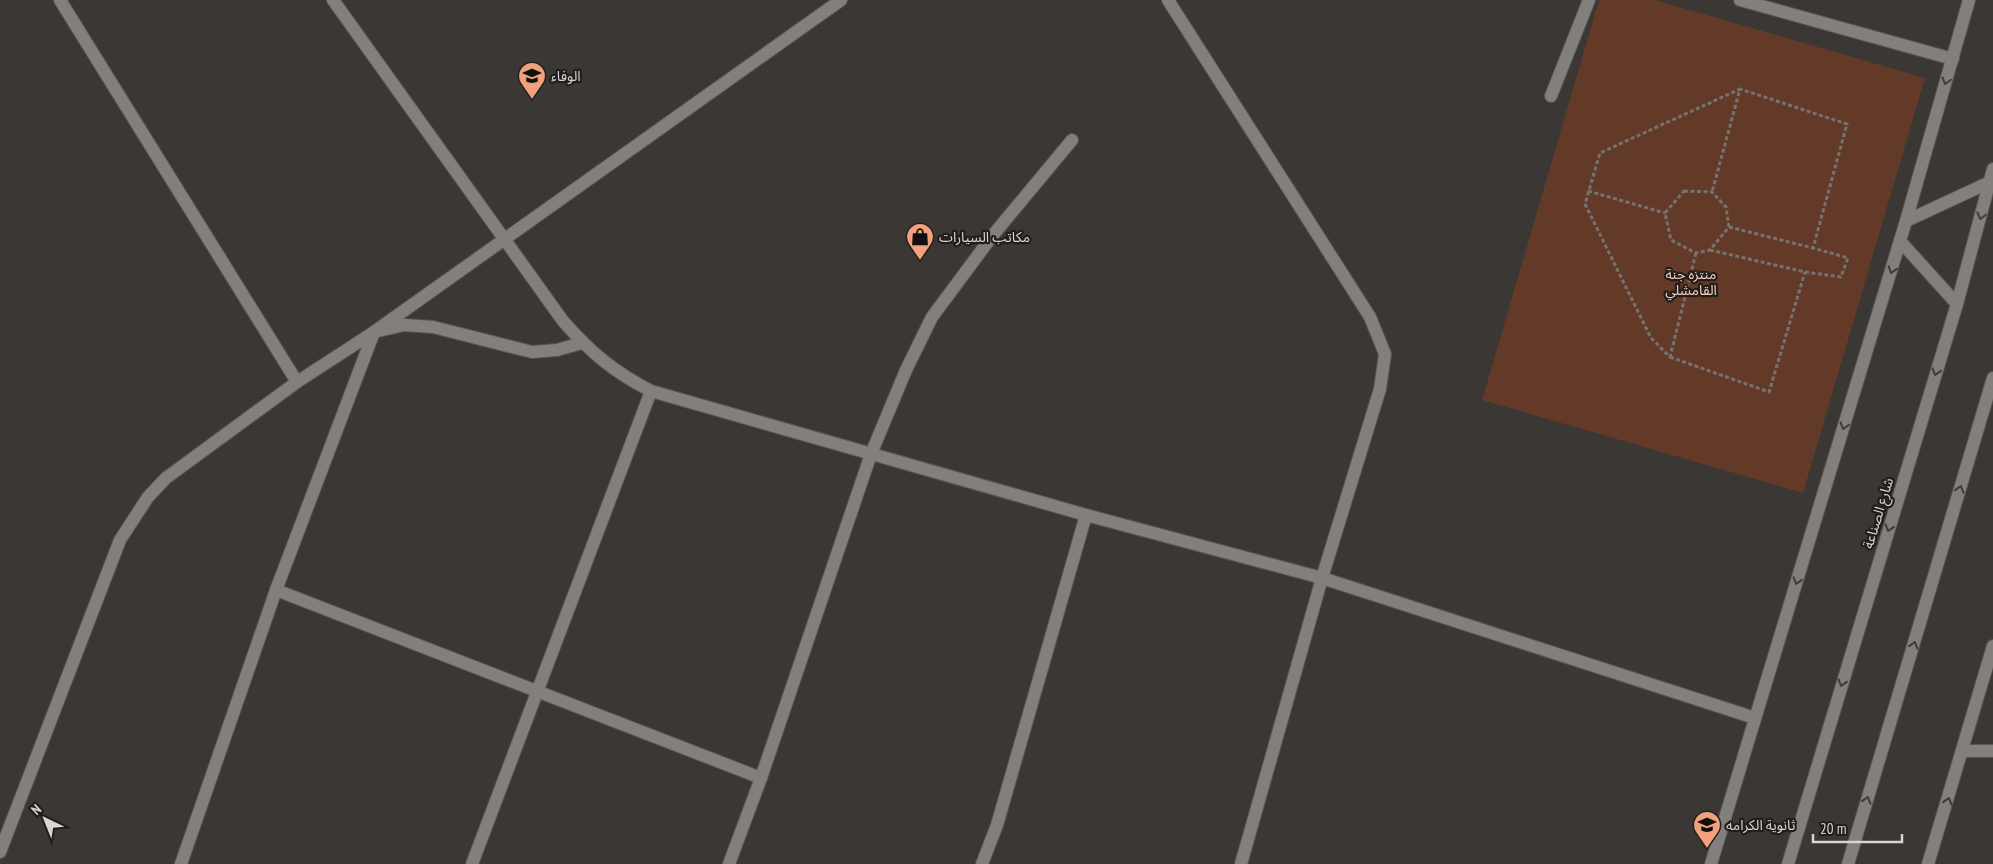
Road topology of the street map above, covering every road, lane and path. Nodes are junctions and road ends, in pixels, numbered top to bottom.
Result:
1 (60, 0) edge
2 (333, 0) edge
3 (842, 0) edge
4 (1168, 0) edge
5 (1589, 0) edge
6 (1740, 0) edge
7 (1968, 0) edge
8 (1952, 59) junction
9 (1740, 89) junction
10 (1552, 96) dead end
11 (1072, 140) dead end
12 (1993, 169) edge
13 (1990, 182) junction
14 (1588, 191) junction
15 (1712, 192) junction
16 (1665, 213) junction
17 (1906, 221) junction
18 (1728, 227) junction
19 (504, 240) junction
20 (1900, 241) junction
21 (1813, 248) junction
22 (1710, 250) junction
23 (1696, 253) junction
24 (1805, 272) junction
25 (1957, 304) junction
26 (374, 332) junction
27 (582, 343) junction
28 (1670, 357) junction
29 (1993, 378) edge
30 (297, 382) junction
31 (651, 391) junction
32 (871, 454) junction
33 (1086, 515) junction
34 (1322, 578) junction
35 (276, 590) junction
36 (1993, 646) edge
37 (537, 692) junction
38 (1755, 718) junction
39 (1963, 751) junction
40 (1993, 752) edge
41 (760, 778) junction
42 (0, 852) edge
43 (181, 864) edge
44 (472, 864) edge
45 (729, 864) edge
46 (982, 864) edge
47 (1241, 864) edge
48 (1710, 864) edge
49 (1788, 864) edge
50 (1848, 864) edge
51 (1928, 864) edge

1 - 30 street
2 - 19 street
3 - 19 street
4 - 34 street
5 - 10 street
6 - 8 street
7 - 8 street
8 -> 17 street
9 - 14 path
9 - 15 path
9 - 21 path
11 - 32 street
12 - 13 street, شارع الصناعة
13 - 17 street
13 -> 25 street, شارع الصناعة
14 - 16 path
14 - 28 path
15 - 16 path
15 - 18 path
16 - 23 path
17 - 20 street
18 - 21 path
18 - 22 path
19 - 26 street
19 - 27 street
20 - 25 street
20 -> 38 street
21 - 24 path
22 - 23 path
22 - 24 path
23 - 28 path
24 - 28 path
25 -> 49 street, شارع الصناعة
26 - 27 street
26 - 30 street
26 - 35 street
27 - 31 street
50 -> 29 street
30 - 42 street
31 - 32 street
31 - 37 street
32 - 33 street
32 - 41 street
33 - 34 street
33 - 46 street
34 - 38 street
34 - 47 street
35 - 37 street
35 - 43 street
36 - 39 street
37 - 41 street
37 - 44 street
38 - 48 street
39 - 40 street
51 -> 39 street
41 - 45 street

